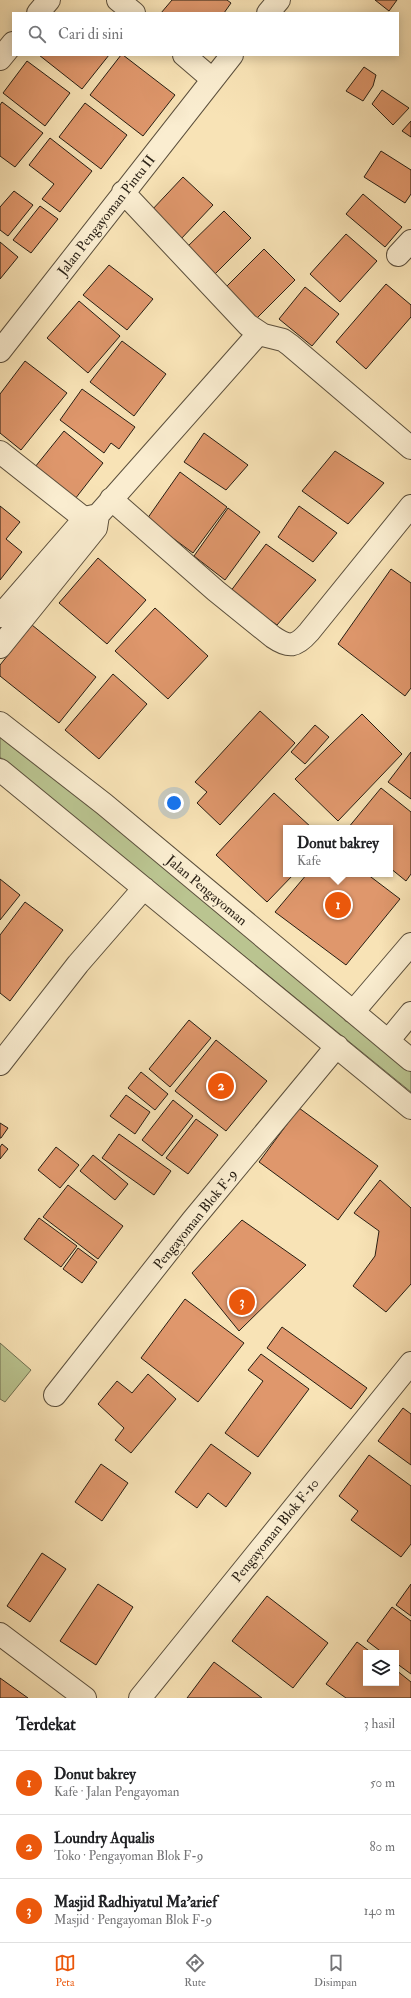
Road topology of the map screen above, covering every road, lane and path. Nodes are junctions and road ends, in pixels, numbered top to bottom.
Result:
1 (49, 0) edge
2 (118, 0) edge
3 (279, 0) edge
4 (39, 12) edge
5 (133, 12) edge
6 (269, 12) edge
7 (12, 44) edge
8 (185, 56) edge
9 (231, 56) edge
10 (0, 59) edge
11 (212, 79) junction
12 (123, 192) junction
13 (259, 333) junction
14 (0, 351) edge
15 (411, 448) edge
16 (0, 452) edge
17 (411, 506) edge
18 (97, 515) junction
19 (0, 616) edge
20 (0, 647) edge
21 (0, 722) edge
22 (0, 770) edge
23 (144, 888) junction
24 (411, 944) edge
25 (353, 1012) junction
26 (411, 1013) edge
27 (388, 1041) junction
28 (337, 1046) junction
29 (411, 1060) edge
30 (0, 1064) edge
31 (411, 1108) edge
32 (411, 1363) edge
33 (55, 1395) dead end
34 (0, 1634) edge
35 (85, 1698) edge
36 (140, 1698) edge

1 - 4 street
2 - 5 street
3 - 6 street
7 - 10 street
8 - 11 street
9 - 11 street, Jalan Pengayoman Pintu II
11 - 12 street, Jalan Pengayoman Pintu II
12 - 13 street
12 - 14 street, Jalan Pengayoman Pintu II
13 - 15 street
13 - 18 street
16 - 18 street
17 - 18 street
18 - 19 street
18 - 20 street
21 - 25 street, Jalan Pengayoman
22 - 23 street
23 - 28 street
23 - 30 street
24 - 25 street
25 - 27 street, Jalan Pengayoman
26 - 27 street
27 - 29 street, Jalan Pengayoman
28 - 31 street
28 - 33 street, Pengayoman Blok F-9
32 - 36 street, Pengayoman Blok F-10
34 - 35 street

